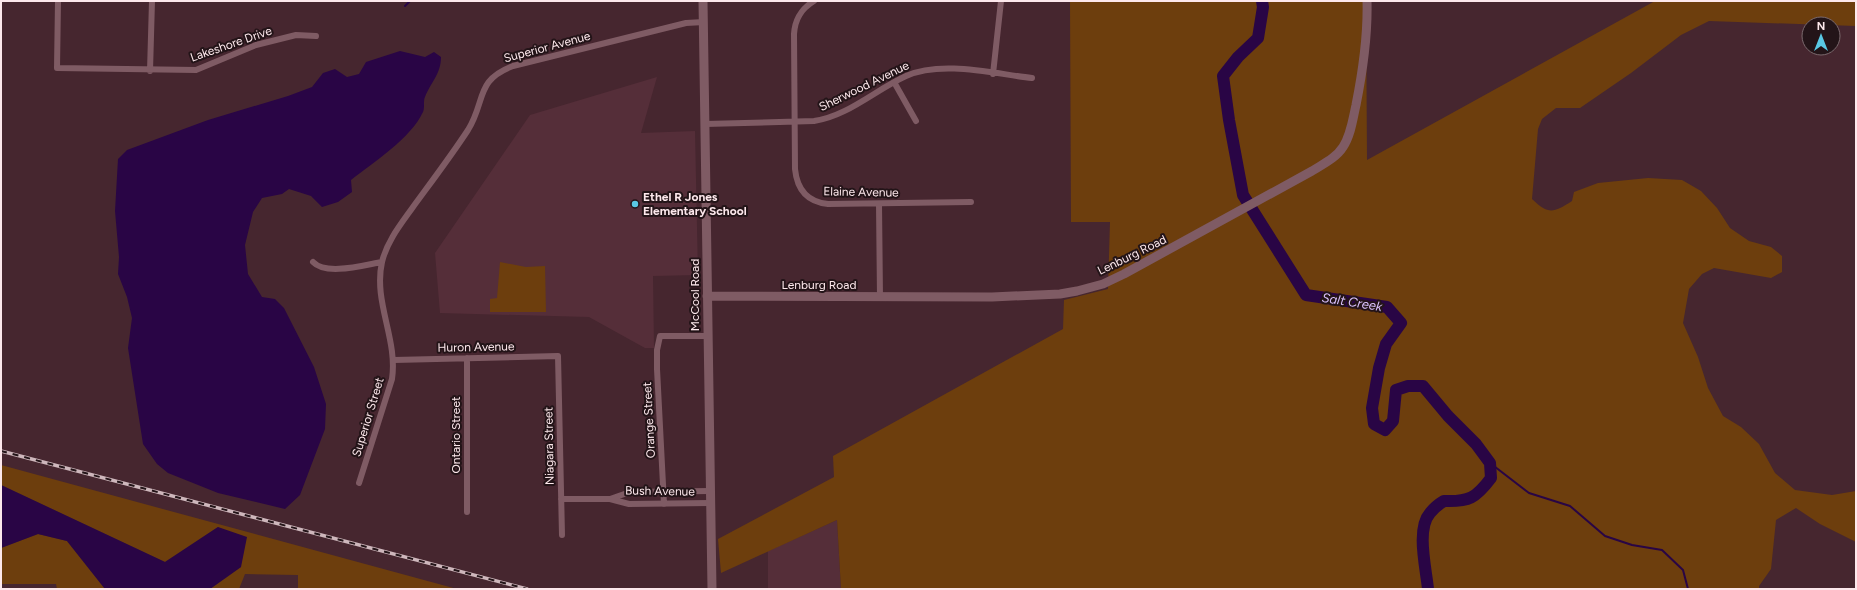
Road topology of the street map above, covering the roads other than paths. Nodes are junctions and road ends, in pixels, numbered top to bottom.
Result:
1 (58, 1) edge
2 (152, 1) edge
3 (704, 1) edge
4 (814, 1) edge
5 (1001, 1) edge
6 (1367, 1) edge
7 (704, 22) junction
8 (316, 36) dead end
9 (150, 71) junction
10 (993, 74) junction
11 (1032, 78) dead end
12 (894, 82) junction
13 (916, 121) dead end
14 (795, 122) junction
15 (706, 124) junction
16 (971, 202) dead end
17 (878, 204) junction
18 (313, 262) dead end
19 (382, 262) junction
20 (707, 296) junction
21 (880, 297) junction
22 (707, 336) junction
23 (558, 356) joint
24 (467, 358) junction
25 (394, 360) junction
26 (359, 483) dead end
27 (710, 491) junction
28 (663, 492) junction
29 (561, 499) junction
30 (610, 499) junction
31 (710, 503) junction
32 (664, 504) junction
33 (467, 512) dead end
34 (562, 535) dead end
35 (712, 589) edge

1 - 9 street, Lakeshore Drive
2 - 9 street
3 - 7 street, McCool Road
4 - 14 street, Elaine Avenue
5 - 10 street
6 - 21 street, Lenburg Road
7 - 15 street, McCool Road
7 - 19 street, Superior Avenue
8 - 9 street, Lakeshore Drive
10 - 11 street, Sherwood Avenue
10 - 12 street, Sherwood Avenue
12 - 13 street
12 - 14 street, Sherwood Avenue
14 - 15 street, Sherwood Avenue
14 - 17 street, Elaine Avenue
15 - 20 street, McCool Road
16 - 17 street, Elaine Avenue
17 - 21 street
18 - 19 street
19 - 25 street, Superior Street
20 - 21 street, Lenburg Road
20 - 22 street, McCool Road
22 - 27 street, McCool Road
22 - 28 street, Orange Street
23 - 24 street, Huron Avenue
23 - 29 street, Niagara Street
24 - 25 street, Huron Avenue
24 - 33 street, Ontario Street
25 - 26 street, Superior Street
27 - 28 street, Bush Avenue
27 - 31 street, McCool Road
28 - 30 street, Bush Avenue
28 - 32 street, Orange Street
29 - 30 street, Bush Avenue
29 - 34 street, Niagara Street
30 - 32 street, Bush Avenue
31 - 32 street, Bush Avenue
31 - 35 street, McCool Road

